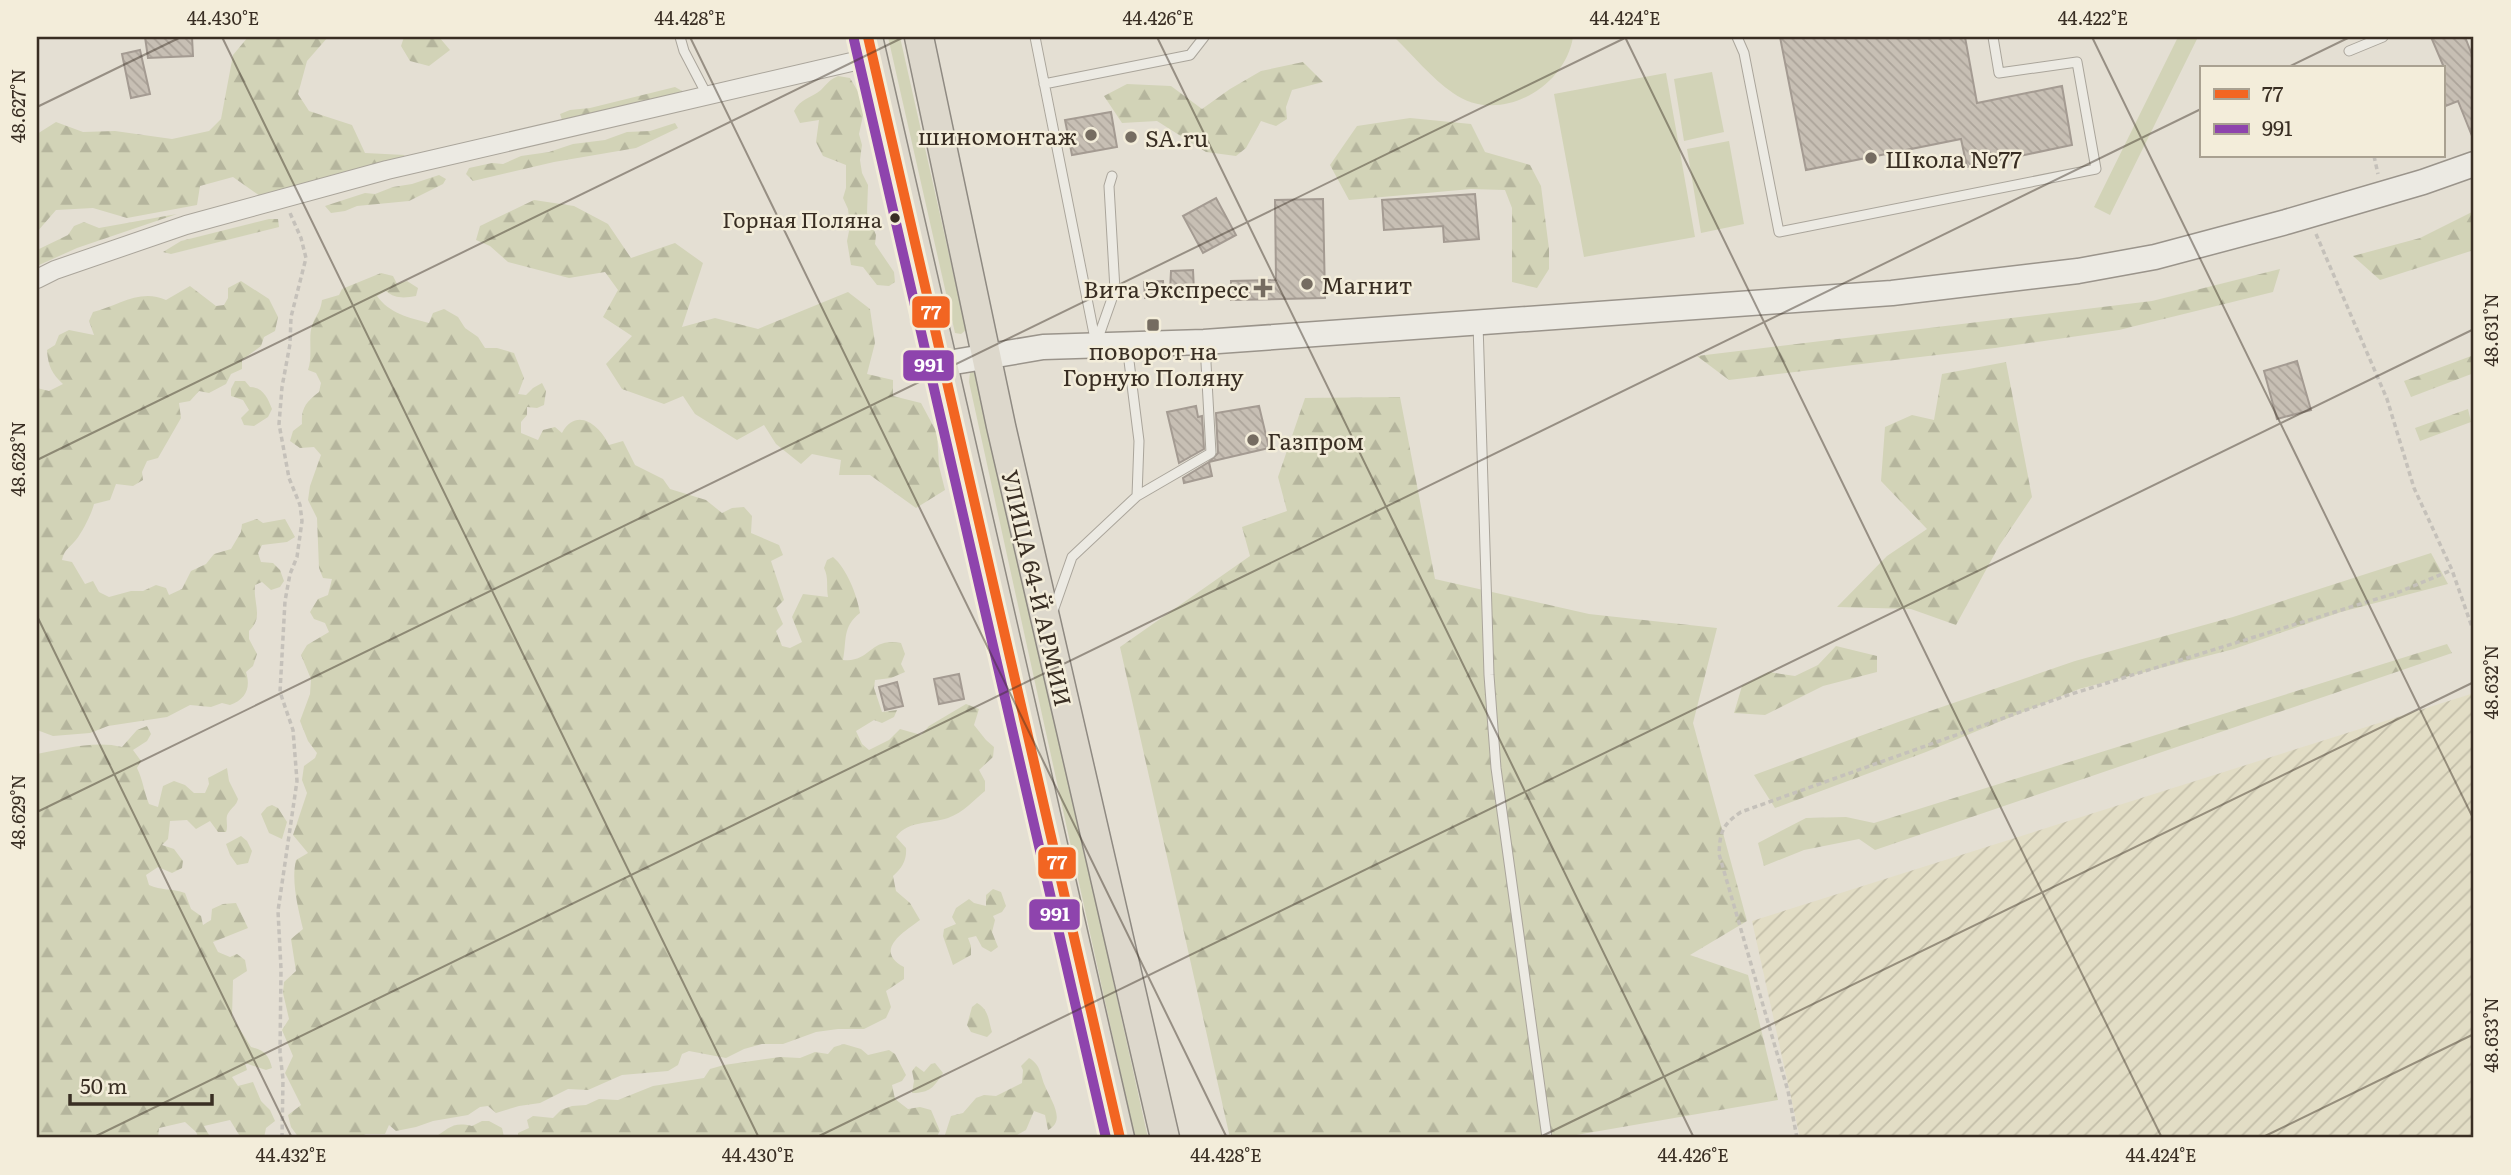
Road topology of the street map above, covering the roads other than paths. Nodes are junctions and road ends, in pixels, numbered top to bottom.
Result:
1 (680, 37) edge
2 (919, 37) edge
3 (1035, 37) edge
4 (1204, 37) edge
5 (1737, 37) edge
6 (1993, 37) edge
7 (2383, 37) edge
8 (871, 47) edge
9 (2349, 51) dead end
10 (1044, 84) junction
11 (707, 96) junction
12 (2474, 164) edge
13 (1112, 176) dead end
14 (37, 279) edge
15 (1478, 323) junction
16 (1205, 342) junction
17 (1096, 344) junction
18 (1127, 344) junction
19 (987, 355) junction
20 (942, 364) junction
21 (1137, 496) junction
22 (1048, 625) junction
23 (1120, 1138) edge
24 (1165, 1138) edge
25 (1547, 1138) edge

1 - 11 lane
2 - 19 highway, УЛИЦА 64-Й АРМИИ
3 - 10 lane
4 - 10 lane
5 - 6 lane
7 - 9 lane
8 - 11 street
8 - 20 highway, УЛИЦА 64-Й АРМИИ
10 - 17 lane
11 - 14 street
12 - 15 main road
13 - 17 lane
15 - 16 main road
15 - 25 lane
16 - 18 main road
16 - 21 lane
17 - 18 main road
17 - 19 main road
18 - 21 lane
19 - 20 main road
19 - 22 highway, УЛИЦА 64-Й АРМИИ
20 - 23 highway, УЛИЦА 64-Й АРМИИ
21 - 22 lane
22 - 24 highway, УЛИЦА 64-Й АРМИИ

